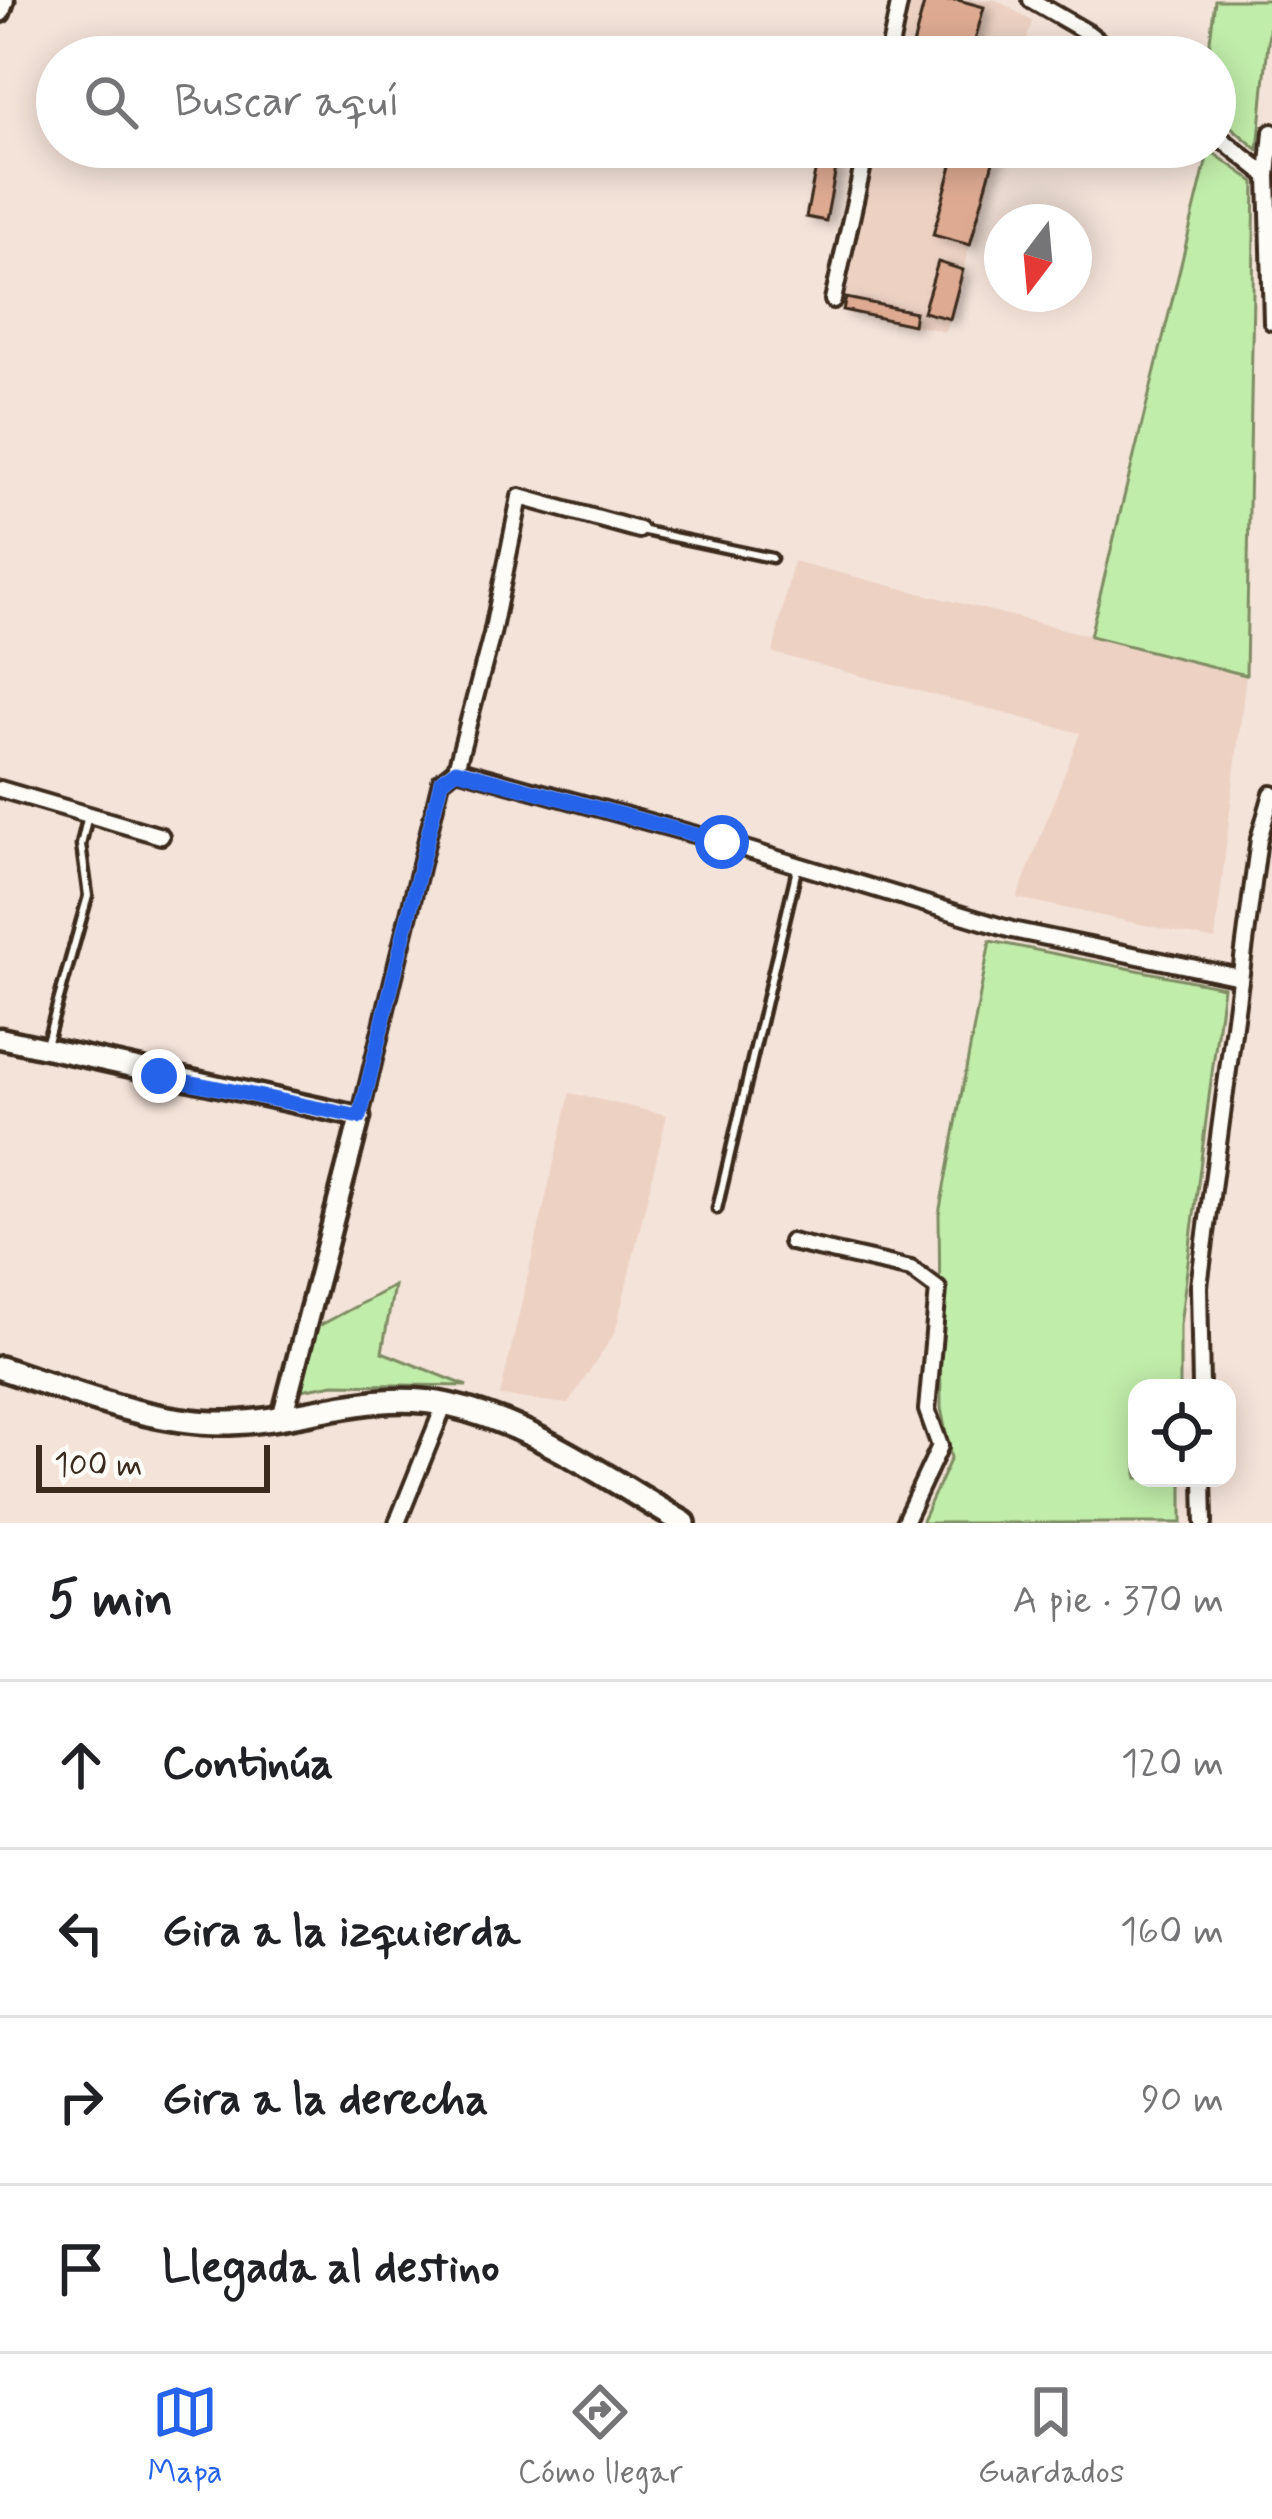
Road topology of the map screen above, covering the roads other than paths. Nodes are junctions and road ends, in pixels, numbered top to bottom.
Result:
1 (4, 0) edge
2 (901, 0) edge
3 (1031, 0) edge
4 (0, 12) edge
5 (893, 36) edge
6 (1093, 36) edge
7 (1272, 132) edge
8 (1236, 151) edge
9 (863, 168) edge
10 (1268, 176) junction
11 (833, 300) dead end
12 (1272, 322) edge
13 (639, 530) joint
14 (772, 558) dead end
15 (456, 770) junction
16 (0, 789) edge
17 (1272, 794) edge
18 (88, 815) junction
19 (161, 836) dead end
20 (798, 866) junction
21 (1240, 977) junction
22 (0, 1038) edge
23 (45, 1049) junction
24 (360, 1117) junction
25 (717, 1209) dead end
26 (790, 1242) dead end
27 (0, 1369) edge
28 (1201, 1379) edge
29 (445, 1404) junction
30 (282, 1418) junction
31 (1203, 1487) edge
32 (397, 1523) edge
33 (684, 1523) edge
34 (904, 1523) edge
35 (1204, 1523) edge

1 - 4 main road
2 - 5 street
3 - 6 street
7 - 10 street
8 - 10 street
9 - 11 street
10 - 12 street
13 - 14 lane
13 - 15 street
15 - 20 street
15 - 24 street
16 - 18 street
17 - 21 street
18 - 19 street
18 - 23 lane
20 - 21 street
20 - 25 lane
21 - 28 street
22 - 23 main road
23 - 24 main road
24 - 30 main road
26 - 34 street
27 - 30 main road
29 - 30 main road
29 - 32 street
29 - 33 main road
31 - 35 street

